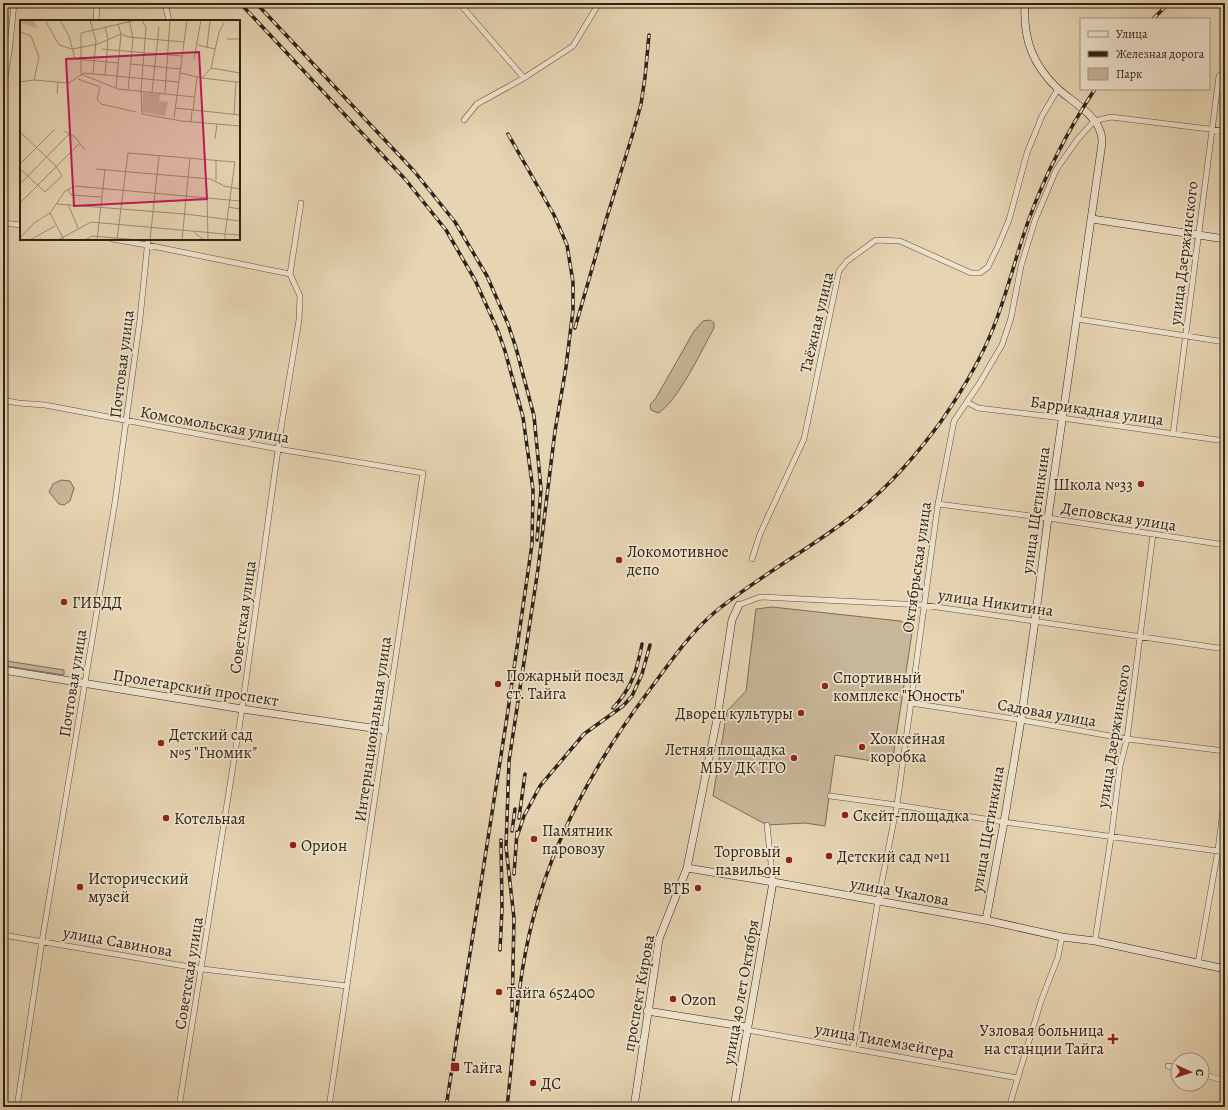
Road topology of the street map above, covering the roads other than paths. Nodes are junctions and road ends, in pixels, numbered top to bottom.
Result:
1 (14, 3) edge
2 (97, 3) edge
3 (165, 3) edge
4 (459, 3) edge
5 (599, 3) edge
6 (1025, 3) edge
7 (96, 20) edge
8 (169, 20) edge
9 (1225, 73) edge
10 (524, 78) junction
11 (1058, 89) junction
12 (3, 91) edge
13 (464, 120) dead end
14 (1094, 121) junction
15 (1212, 129) junction
16 (1225, 131) edge
17 (301, 203) dead end
18 (1092, 219) junction
19 (3, 222) edge
20 (20, 225) edge
21 (1198, 235) junction
22 (1225, 239) edge
23 (124, 240) edge
24 (148, 242) edge
25 (290, 274) junction
26 (1077, 319) junction
27 (1185, 336) junction
28 (1225, 342) edge
29 (3, 400) edge
30 (967, 402) junction
31 (1062, 418) junction
32 (127, 421) junction
33 (1173, 434) junction
34 (1225, 441) edge
35 (278, 449) junction
36 (423, 473) joint
37 (938, 504) junction
38 (1048, 518) junction
39 (1153, 534) junction
40 (1225, 545) edge
41 (752, 559) dead end
42 (923, 605) junction
43 (739, 606) joint
44 (1035, 621) junction
45 (1140, 638) junction
46 (1225, 649) edge
47 (3, 670) edge
48 (85, 683) junction
49 (911, 703) junction
50 (242, 709) junction
51 (1021, 720) junction
52 (385, 730) junction
53 (1127, 739) junction
54 (1225, 751) edge
55 (1225, 794) edge
56 (830, 796) dead end
57 (897, 805) junction
58 (1004, 822) junction
59 (767, 825) dead end
60 (1111, 837) junction
61 (1218, 850) junction
62 (1225, 852) edge
63 (687, 868) junction
64 (774, 882) junction
65 (878, 901) junction
66 (986, 920) junction
67 (3, 935) edge
68 (1062, 937) junction
69 (42, 941) junction
70 (1095, 941) junction
71 (1198, 963) junction
72 (202, 969) junction
73 (1225, 969) edge
74 (347, 986) junction
75 (647, 1012) junction
76 (748, 1029) junction
77 (853, 1048) junction
78 (1210, 1076) edge
79 (1018, 1078) junction
80 (1225, 1081) edge
81 (17, 1107) edge
82 (179, 1107) edge
83 (329, 1107) edge
84 (634, 1107) edge
85 (734, 1107) edge
86 (1009, 1107) edge

1 - 12 street
2 - 7 street
3 - 8 street
4 - 10 street
5 - 10 street
6 - 11 street, улица Щетинкина
9 - 15 street, улица Дзержинского
10 - 13 street
11 - 14 street, улица Щетинкина
11 - 41 street, Таёжная улица
14 - 15 street
14 - 18 street, улица Щетинкина
14 - 30 street, Октябрьская улица
15 - 16 street
15 - 21 street, улица Дзержинского
17 - 25 street
18 - 21 street
18 - 26 street, улица Щетинкина
19 - 20 street
21 - 22 street
21 - 27 street, улица Дзержинского
23 - 24 street
24 - 25 street
24 - 32 street, Почтовая улица
25 - 35 street, Советская улица
26 - 27 street
26 - 31 street, улица Щетинкина
27 - 28 street
27 - 33 street, улица Дзержинского
29 - 32 street, Комсомольская улица
30 - 31 street, Баррикадная улица
30 - 37 street, Октябрьская улица
31 - 33 street, Баррикадная улица
31 - 38 street, улица Щетинкина
32 - 35 street, Комсомольская улица
32 - 48 street, Почтовая улица
33 - 34 street, Баррикадная улица
35 - 36 street, Комсомольская улица
35 - 50 street, Советская улица
36 - 52 street, Интернациональная улица
37 - 38 street, Деповская улица
37 - 42 street, Октябрьская улица
38 - 39 street, Деповская улица
38 - 44 street, улица Щетинкина
39 - 40 street, Деповская улица
39 - 45 street, улица Дзержинского
42 - 43 street, улица Никитина
42 - 44 street, улица Никитина
42 - 49 street, Октябрьская улица
43 - 63 street, проспект Кирова
44 - 45 street, улица Никитина
44 - 51 street, улица Щетинкина
45 - 46 street, улица Никитина
45 - 53 street, улица Дзержинского
47 - 48 street, Пролетарский проспект
48 - 50 street, Пролетарский проспект
48 - 69 street, Почтовая улица
49 - 51 street, Садовая улица
49 - 57 street, Октябрьская улица
50 - 52 street, Пролетарский проспект
50 - 72 street, Советская улица
51 - 53 street, Садовая улица
51 - 58 street, улица Щетинкина
52 - 74 street, Интернациональная улица
53 - 54 street, Садовая улица
53 - 60 street, улица Дзержинского
55 - 61 street
56 - 57 street
57 - 58 street
57 - 65 street, Октябрьская улица
58 - 60 street
58 - 66 street, улица Щетинкина
59 - 64 street
60 - 61 street
60 - 70 street, улица Дзержинского
61 - 62 street
61 - 71 street
63 - 64 street, улица Чкалова
63 - 75 street, проспект Кирова
64 - 65 street, улица Чкалова
64 - 76 street, улица 40 лет Октября
65 - 66 street, улица Чкалова
65 - 77 street, Октябрьская улица
66 - 68 street, улица Чкалова
67 - 69 street, улица Савинова
68 - 70 street, улица Чкалова
68 - 79 street
69 - 72 street, улица Савинова
69 - 81 street, Почтовая улица
70 - 71 street, улица Чкалова
71 - 73 street, улица Чкалова
72 - 74 street, улица Савинова
72 - 82 street, Советская улица
74 - 83 street, Интернациональная улица
75 - 76 street, улица Тилемзейгера
75 - 84 street, проспект Кирова
76 - 77 street, улица Тилемзейгера
76 - 85 street, улица 40 лет Октября
77 - 79 street, улица Тилемзейгера
78 - 80 street
79 - 86 street

